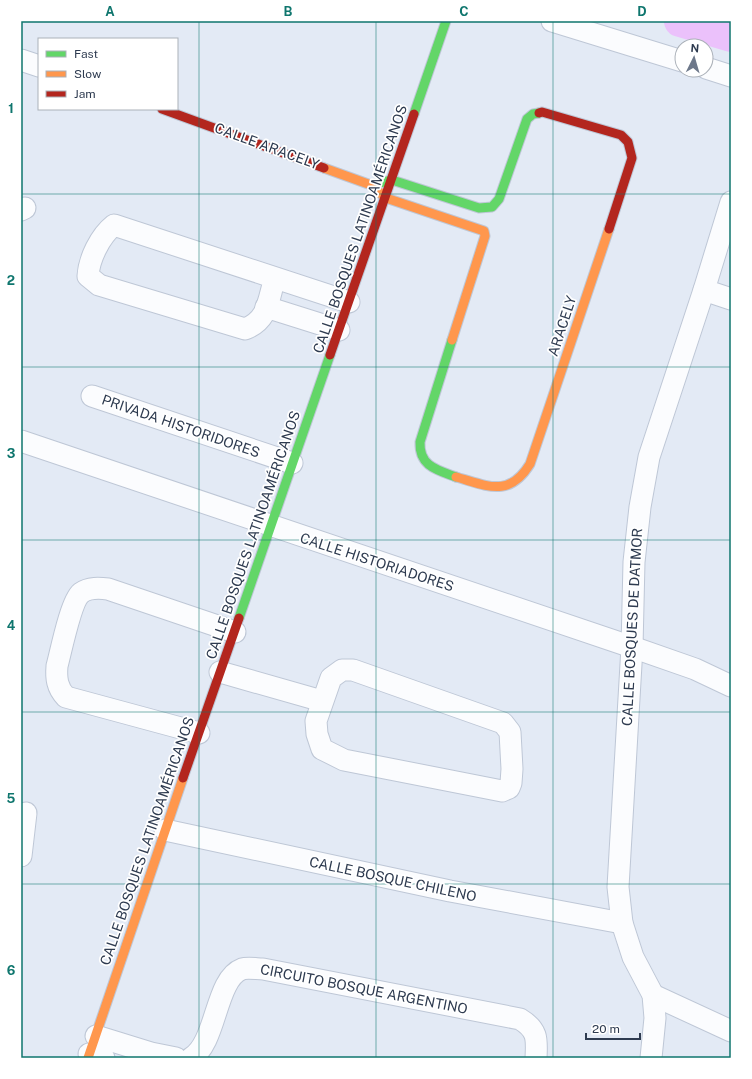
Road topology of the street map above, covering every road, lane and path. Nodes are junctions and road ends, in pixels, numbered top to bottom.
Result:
1 (446, 21) edge
2 (552, 21) edge
3 (674, 59) edge
4 (21, 60) edge
5 (38, 66) edge
6 (714, 71) edge
7 (731, 76) edge
8 (165, 110) edge
9 (392, 180) junction
10 (371, 185) junction
11 (386, 198) junction
12 (731, 202) edge
13 (274, 278) junction
14 (704, 290) junction
15 (731, 299) edge
16 (349, 302) junction
17 (266, 306) junction
18 (339, 330) junction
19 (92, 396) dead end
20 (21, 442) edge
21 (292, 463) junction
22 (271, 527) junction
23 (234, 632) junction
24 (632, 647) junction
25 (220, 672) junction
26 (731, 686) edge
27 (322, 701) junction
28 (199, 734) junction
29 (26, 813) dead end
30 (165, 830) junction
31 (21, 856) edge
32 (622, 924) junction
33 (653, 995) junction
34 (731, 1031) edge
35 (94, 1052) edge
36 (176, 1058) edge
37 (191, 1058) edge
38 (536, 1058) edge
39 (651, 1058) edge

1 - 9 street, CALLE BOSQUES LATINOAMÉRICANOS
2 - 3 street
4 - 5 street
6 - 7 street
8 - 10 street, CALLE ARACELY
9 - 10 street
9 - 11 street, CALLE BOSQUES LATINOAMÉRICANOS
9 - 11 street, ARACELY
10 - 11 street, CALLE ARACELY
11 - 16 street, CALLE BOSQUES LATINOAMÉRICANOS
12 - 14 street, CALLE BOSQUES DE DATMOR
13 - 16 street
13 - 17 street
13 - 17 street
14 - 15 street
14 - 24 street, CALLE BOSQUES DE DATMOR
16 - 18 street, CALLE BOSQUES LATINOAMÉRICANOS
17 - 18 street
18 - 21 street, CALLE BOSQUES LATINOAMÉRICANOS
19 - 21 street, PRIVADA HISTORIDORES
20 - 22 street, CALLE HISTORIADORES
21 - 22 street, CALLE BOSQUES LATINOAMÉRICANOS
22 - 23 street, CALLE BOSQUES LATINOAMÉRICANOS
22 - 24 street, CALLE HISTORIADORES
23 - 25 street, CALLE BOSQUES LATINOAMÉRICANOS
23 - 28 street
24 - 26 street, CALLE HISTORIADORES
24 - 32 street, CALLE BOSQUES DE DATMOR
25 - 27 street
25 - 28 street, CALLE BOSQUES LATINOAMÉRICANOS
27 - 27 street
28 - 30 street, CALLE BOSQUES LATINOAMÉRICANOS
29 - 31 street
30 - 32 street, CALLE BOSQUE CHILENO
30 - 35 street, CALLE BOSQUES LATINOAMÉRICANOS
32 - 33 street, CALLE BOSQUES DE DATMOR
33 - 34 street
33 - 39 street, CALLE BOSQUES DE DATMOR
35 - 36 street
37 - 38 street, CIRCUITO BOSQUE ARGENTINO

